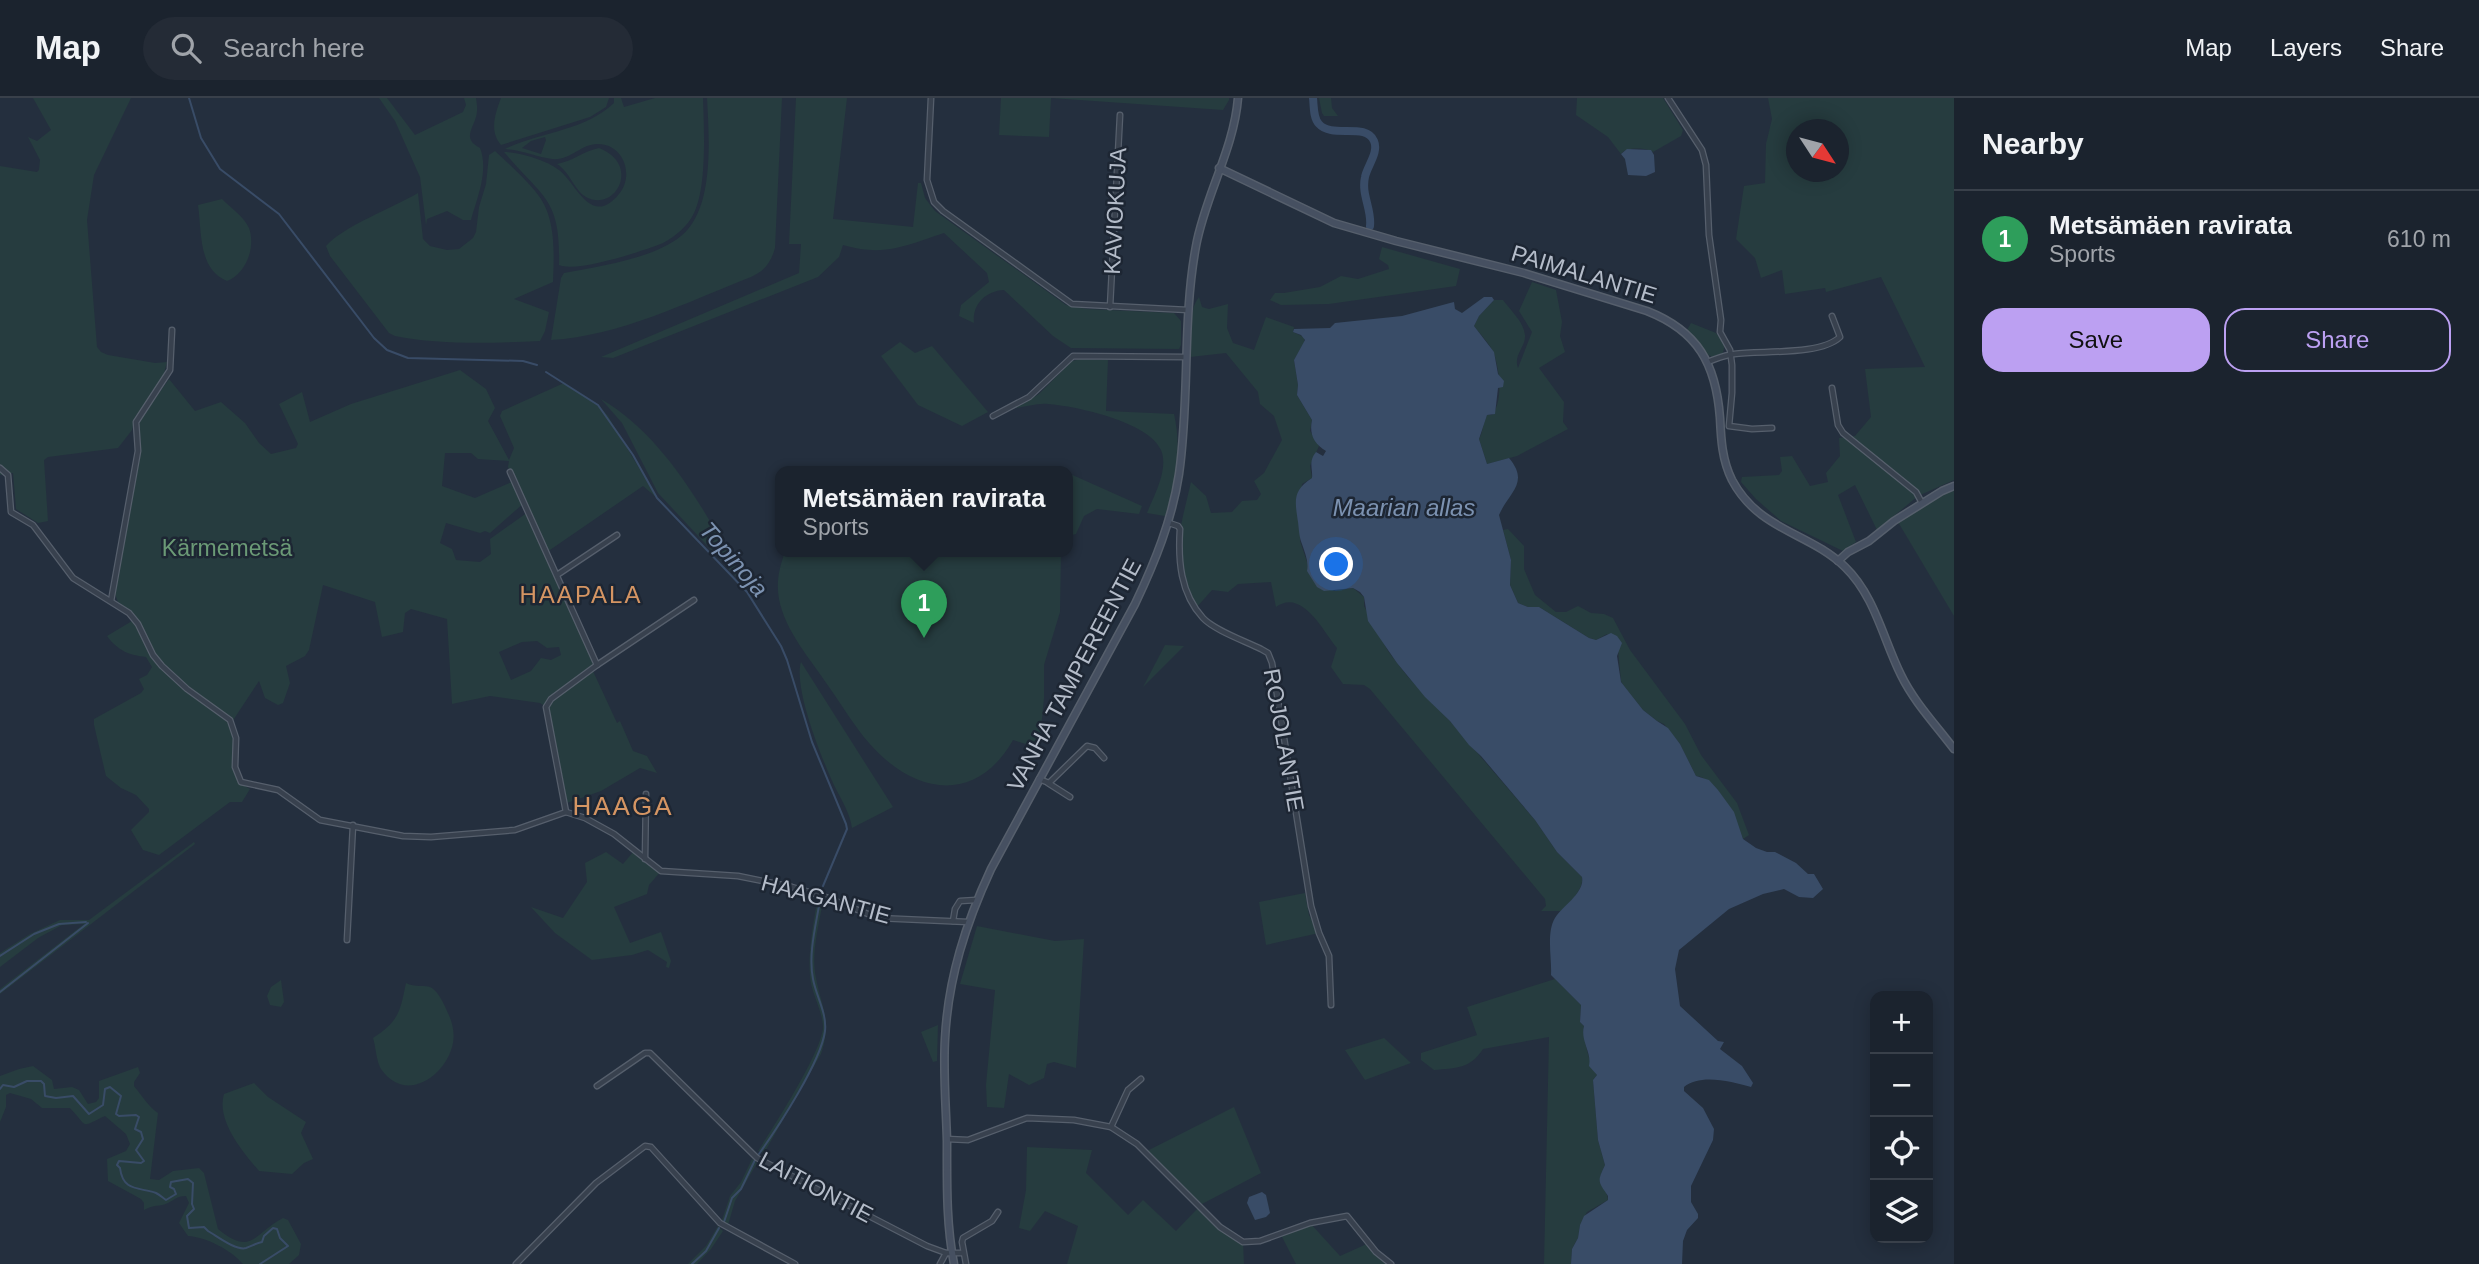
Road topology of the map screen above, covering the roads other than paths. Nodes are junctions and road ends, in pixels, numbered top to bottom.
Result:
1 (931, 98) edge
2 (1238, 98) edge
3 (1668, 98) edge
4 (1120, 115) dead end
5 (1220, 168) junction
6 (1110, 307) junction
7 (1188, 310) junction
8 (1832, 316) dead end
9 (172, 330) dead end
10 (1731, 354) junction
11 (1186, 357) junction
12 (1707, 362) junction
13 (1832, 388) dead end
14 (993, 416) dead end
15 (1772, 428) dead end
16 (0, 468) edge
17 (510, 472) dead end
18 (1954, 486) edge
19 (1922, 503) junction
20 (1169, 523) junction
21 (617, 535) dead end
22 (1838, 561) junction
23 (557, 575) junction
24 (694, 600) dead end
25 (111, 601) junction
26 (597, 666) junction
27 (1954, 749) edge
28 (1104, 758) dead end
29 (1040, 779) junction
30 (1047, 782) junction
31 (646, 794) dead end
32 (1070, 797) dead end
33 (566, 812) junction
34 (353, 825) junction
35 (645, 859) junction
36 (976, 900) junction
37 (953, 921) junction
38 (968, 922) junction
39 (347, 940) dead end
40 (1331, 1005) dead end
41 (1142, 1079) dead end
42 (597, 1086) dead end
43 (1111, 1127) junction
44 (947, 1139) junction
45 (998, 1212) dead end
46 (963, 1253) junction
47 (949, 1254) junction
48 (516, 1264) edge
49 (795, 1264) edge
50 (940, 1264) edge
51 (954, 1264) edge
52 (966, 1264) edge
53 (1391, 1264) edge

1 - 6 street
2 - 5 main road, VANHA TAMPEREENTIE
3 - 10 street
4 - 6 street, KAVIOKUJA
5 - 7 main road, VANHA TAMPEREENTIE
5 - 12 main road, PAIMALANTIE
6 - 7 street
7 - 11 main road, VANHA TAMPEREENTIE
8 - 10 street
9 - 25 street
10 - 12 street
10 - 15 street
11 - 14 street
11 - 20 main road, VANHA TAMPEREENTIE
12 - 22 main road, PAIMALANTIE
13 - 19 street
16 - 25 street
17 - 23 street
18 - 19 main road
19 - 22 main road
20 - 29 main road, VANHA TAMPEREENTIE
20 - 40 street, ROJOLANTIE
21 - 23 street
22 - 27 main road, PAIMALANTIE
23 - 26 street
24 - 26 street
25 - 34 street
26 - 33 street
28 - 30 street
29 - 30 street
29 - 36 main road, VANHA TAMPEREENTIE
30 - 32 street
31 - 35 street
33 - 34 street
33 - 35 street, HAAGANTIE
34 - 39 street
35 - 37 street, HAAGANTIE
36 - 37 street
36 - 38 main road, VANHA TAMPEREENTIE
37 - 38 street, HAAGANTIE
38 - 44 main road, VANHA TAMPEREENTIE
41 - 43 street
42 - 47 street, LAITIONTIE
43 - 44 street
43 - 53 street
44 - 47 main road, VANHA TAMPEREENTIE
45 - 46 street
46 - 47 street
46 - 52 street
47 - 50 street
47 - 51 main road, VANHA TAMPEREENTIE
48 - 49 street

